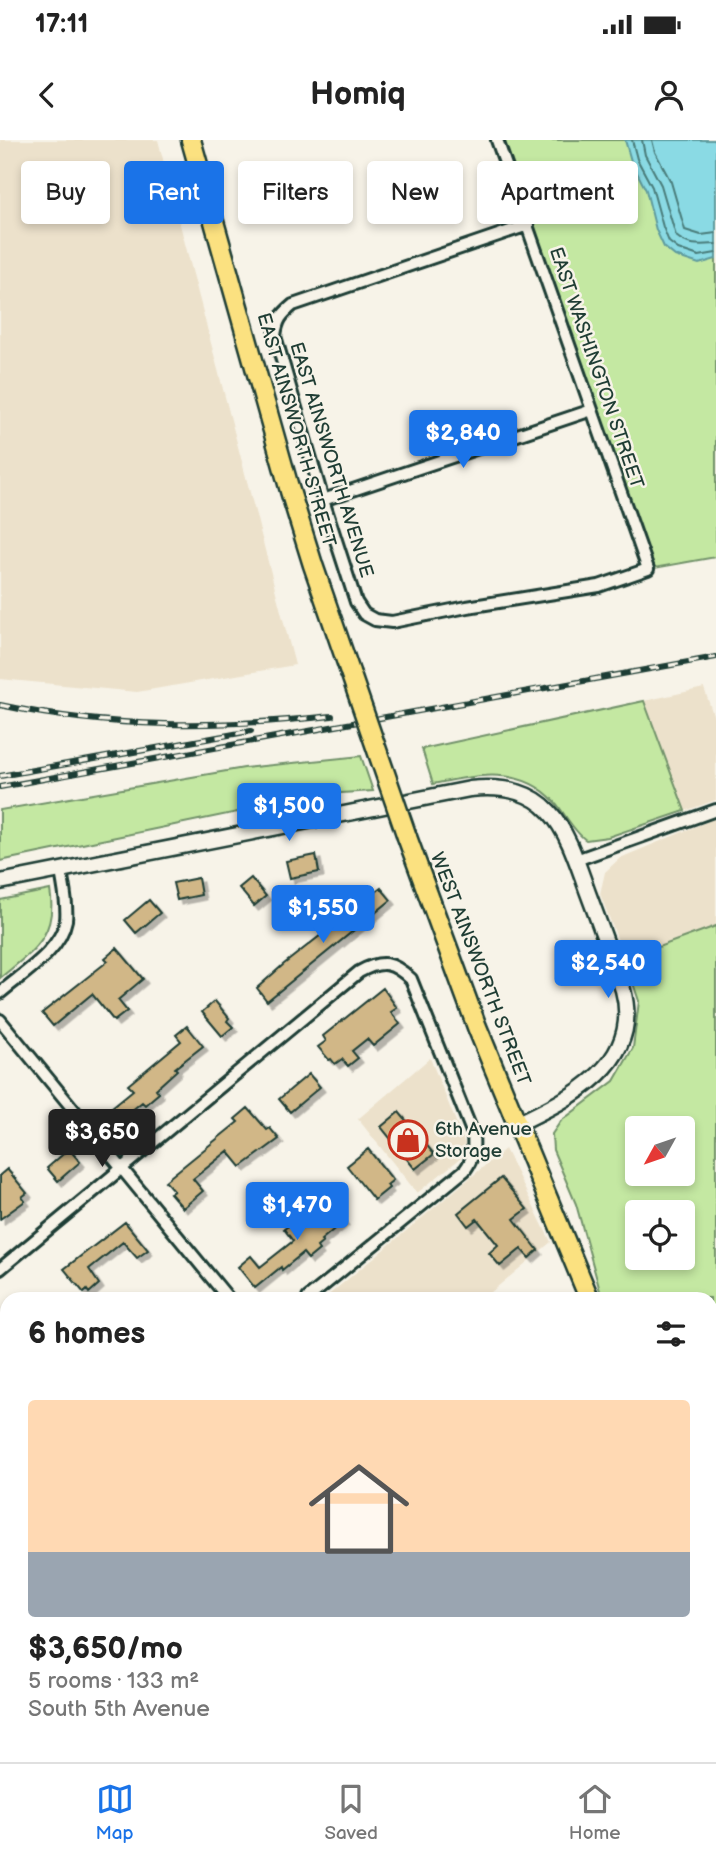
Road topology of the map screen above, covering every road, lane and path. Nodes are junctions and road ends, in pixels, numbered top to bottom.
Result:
1 (191, 140) edge
2 (498, 140) edge
3 (527, 225) junction
4 (592, 410) junction
5 (323, 500) junction
6 (364, 614) joint
7 (369, 730) joint
8 (716, 810) edge
9 (576, 860) junction
10 (61, 870) junction
11 (0, 882) edge
12 (0, 993) edge
13 (0, 1020) edge
14 (517, 1124) junction
15 (122, 1168) junction
16 (0, 1269) edge
17 (223, 1292) edge
18 (315, 1292) edge
19 (587, 1292) edge

1 - 7 main road, EAST AINSWORTH STREET, bridge
2 - 3 street, EAST WASHINGTON STREET
3 - 4 street, EAST WASHINGTON STREET
3 - 5 street, EAST AINSWORTH AVENUE
4 - 5 street
4 - 6 street, EAST WASHINGTON STREET
5 - 6 street, EAST AINSWORTH AVENUE
7 - 14 main road, WEST AINSWORTH STREET, bridge
8 - 9 street
9 - 10 street
9 - 14 street
10 - 11 street
10 - 12 street
13 - 15 street
14 - 19 main road, WEST AINSWORTH STREET
15 - 16 street
15 - 17 street
15 - 18 street

